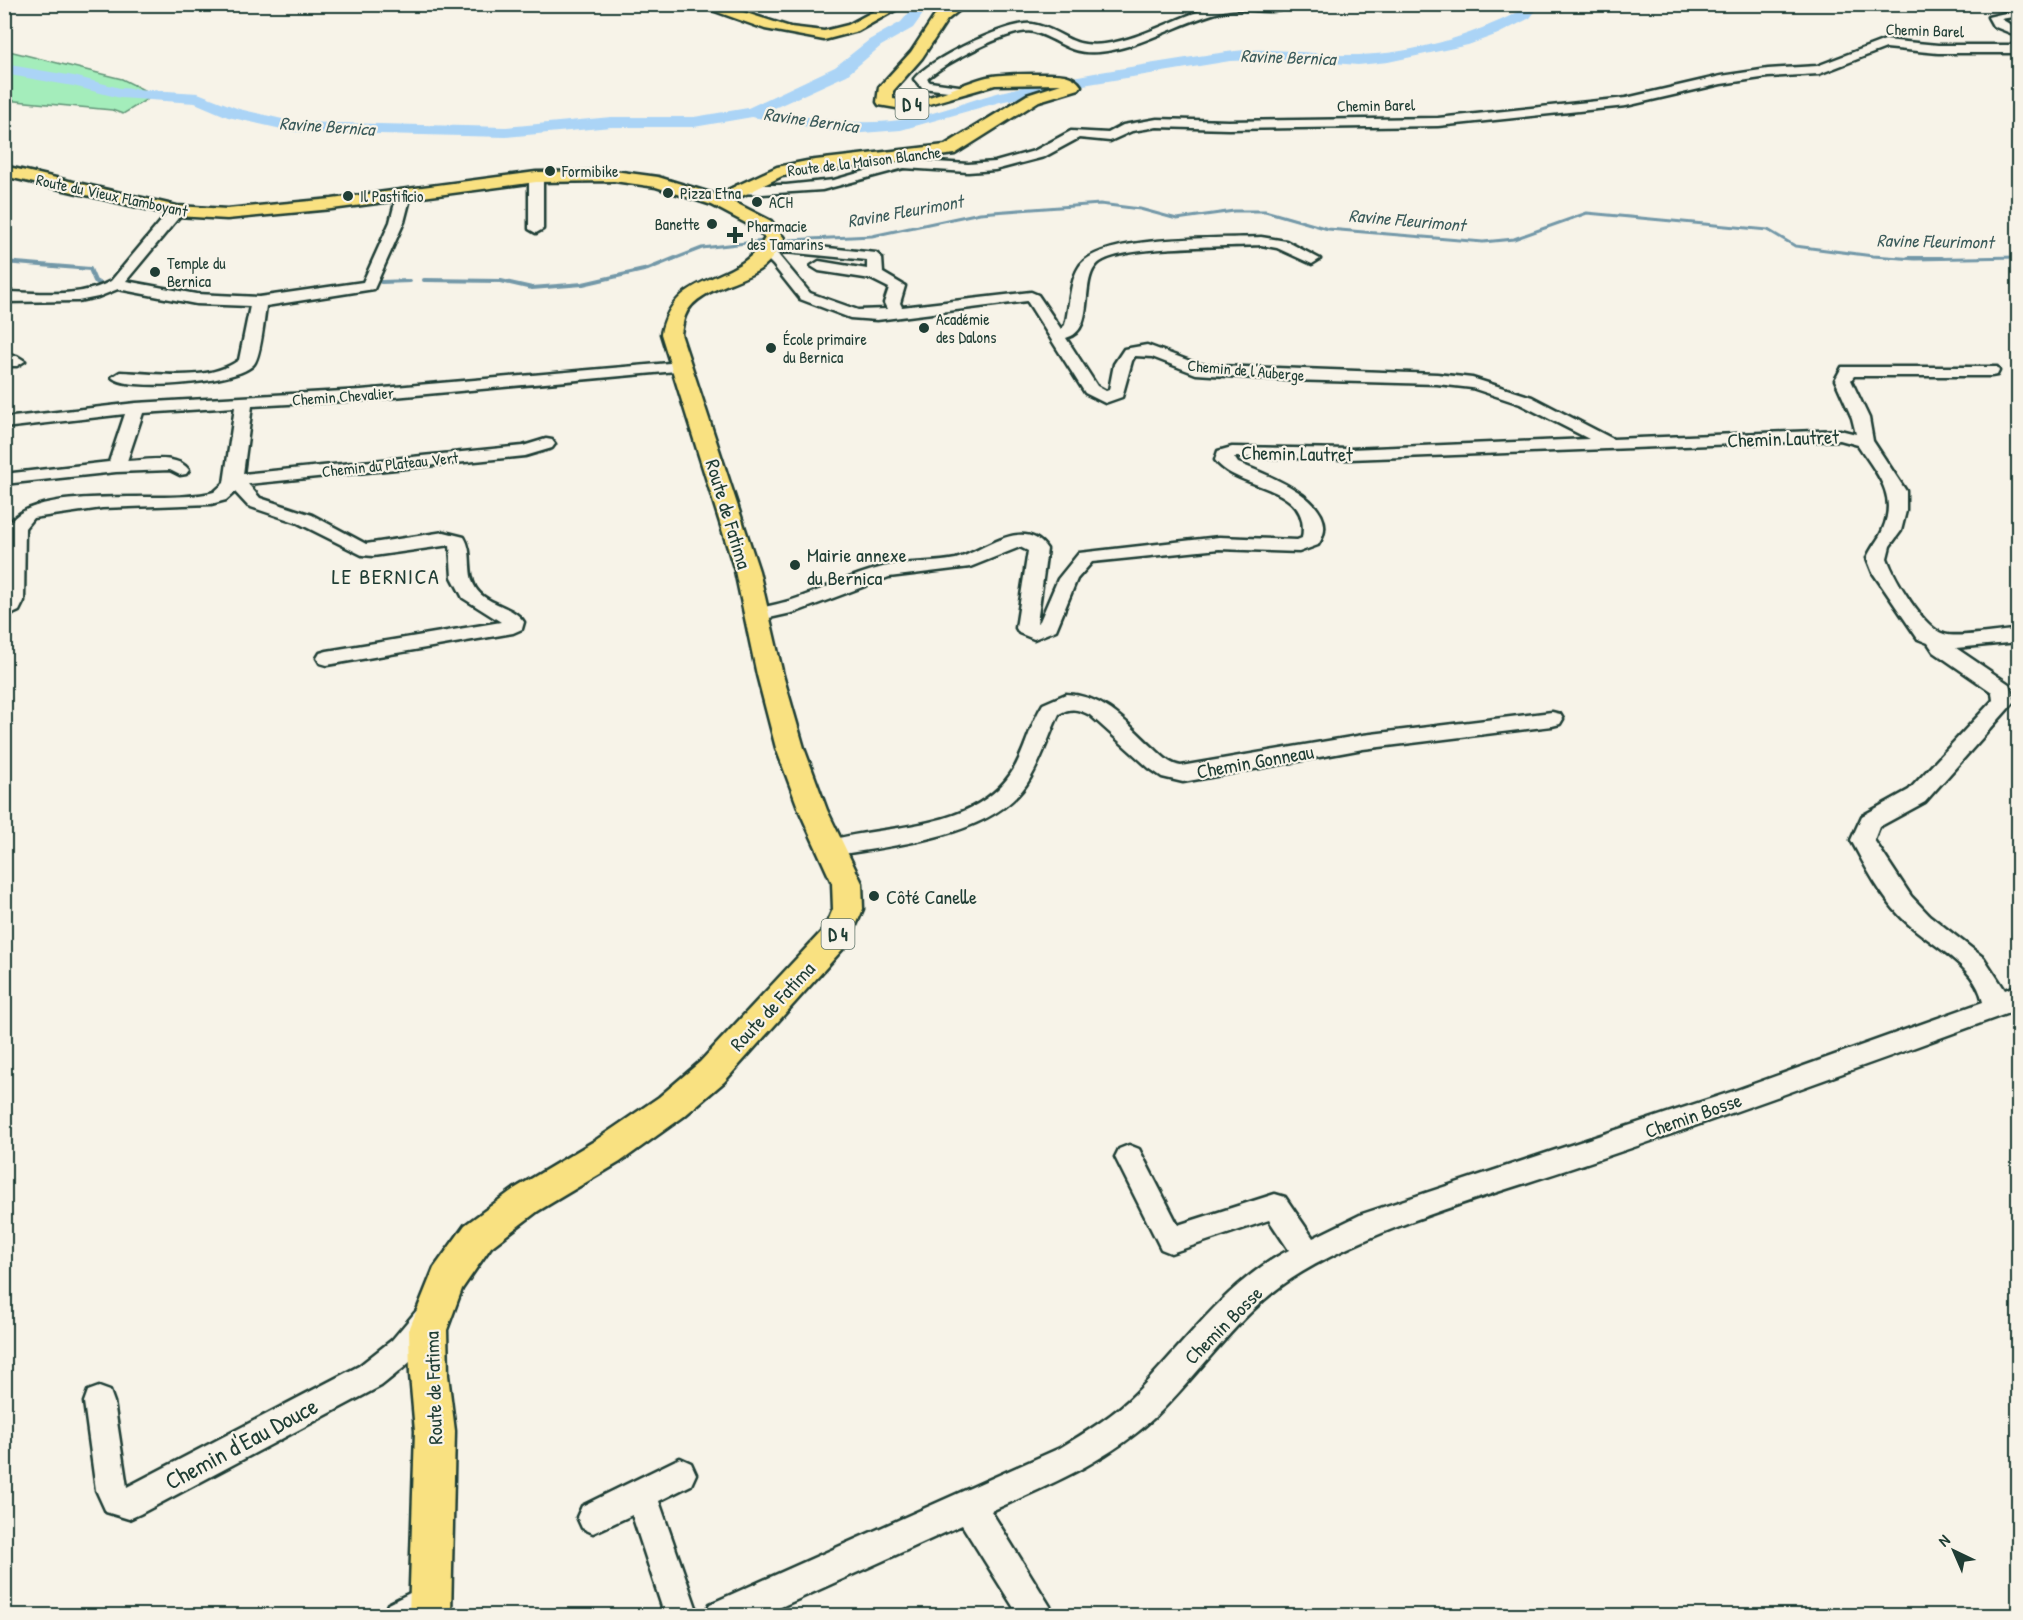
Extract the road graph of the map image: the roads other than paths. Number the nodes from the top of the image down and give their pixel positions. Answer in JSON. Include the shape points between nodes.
{"nodes":[{"id":1,"x":702,"y":4,"type":"edge"},
{"id":2,"x":899,"y":4,"type":"edge"},
{"id":3,"x":960,"y":4,"type":"edge"},
{"id":4,"x":1289,"y":4,"type":"edge"},
{"id":5,"x":1371,"y":4,"type":"edge"},
{"id":6,"x":1394,"y":4,"type":"edge"},
{"id":7,"x":2019,"y":13,"type":"edge"},
{"id":8,"x":2019,"y":33,"type":"edge"},
{"id":9,"x":2019,"y":49,"type":"edge"},
{"id":10,"x":962,"y":90,"type":"junction"},
{"id":11,"x":4,"y":171,"type":"edge"},
{"id":12,"x":536,"y":177,"type":"junction"},
{"id":13,"x":404,"y":195,"type":"junction"},
{"id":14,"x":728,"y":195,"type":"junction"},
{"id":15,"x":177,"y":211,"type":"junction"},
{"id":16,"x":536,"y":229,"type":"dead end"},
{"id":17,"x":778,"y":249,"type":"junction"},
{"id":18,"x":1312,"y":259,"type":"dead end"},
{"id":19,"x":819,"y":266,"type":"dead end"},
{"id":20,"x":876,"y":275,"type":"junction"},
{"id":21,"x":116,"y":284,"type":"junction"},
{"id":22,"x":7,"y":300,"type":"edge"},
{"id":23,"x":259,"y":302,"type":"junction"},
{"id":24,"x":897,"y":312,"type":"junction"},
{"id":25,"x":1057,"y":335,"type":"junction"},
{"id":26,"x":681,"y":367,"type":"junction"},
{"id":27,"x":1991,"y":370,"type":"dead end"},
{"id":28,"x":120,"y":377,"type":"dead end"},
{"id":29,"x":244,"y":402,"type":"junction"},
{"id":30,"x":136,"y":408,"type":"junction"},
{"id":31,"x":4,"y":423,"type":"edge"},
{"id":32,"x":1864,"y":441,"type":"junction"},
{"id":33,"x":546,"y":444,"type":"dead end"},
{"id":34,"x":1610,"y":444,"type":"junction"},
{"id":35,"x":116,"y":467,"type":"junction"},
{"id":36,"x":180,"y":470,"type":"dead end"},
{"id":37,"x":4,"y":479,"type":"edge"},
{"id":38,"x":234,"y":480,"type":"junction"},
{"id":39,"x":4,"y":612,"type":"edge"},
{"id":40,"x":756,"y":615,"type":"junction"},
{"id":41,"x":2019,"y":636,"type":"edge"},
{"id":42,"x":1937,"y":641,"type":"junction"},
{"id":43,"x":327,"y":658,"type":"dead end"},
{"id":44,"x":1552,"y":720,"type":"dead end"},
{"id":45,"x":832,"y":848,"type":"junction"},
{"id":46,"x":2008,"y":1001,"type":"edge"},
{"id":47,"x":1129,"y":1157,"type":"dead end"},
{"id":48,"x":1308,"y":1254,"type":"junction"},
{"id":49,"x":436,"y":1308,"type":"junction"},
{"id":50,"x":99,"y":1402,"type":"dead end"},
{"id":51,"x":680,"y":1474,"type":"dead end"},
{"id":52,"x":640,"y":1494,"type":"junction"},
{"id":53,"x":968,"y":1505,"type":"junction"},
{"id":54,"x":593,"y":1517,"type":"dead end"},
{"id":55,"x":425,"y":1612,"type":"edge"},
{"id":56,"x":1033,"y":1614,"type":"edge"},
{"id":57,"x":682,"y":1616,"type":"edge"},
{"id":58,"x":722,"y":1616,"type":"edge"}],
"edges":[{"from":1,"to":2,"type":"main road","via":[[822,36],[838,34]]},
{"from":3,"to":10,"type":"main road","name":"Route de la Maison Blanche","number":"D 4","via":[[941,17],[918,55],[885,90],[883,99],[890,104],[910,105]]},
{"from":4,"to":10,"type":"street","via":[[1228,7],[1110,48],[1067,46],[1033,28],[1008,30],[920,79],[926,85]]},
{"from":5,"to":6,"type":"street"},
{"from":7,"to":8,"type":"street","via":[[1994,17],[1997,23]]},
{"from":9,"to":14,"type":"street","name":"Chemin Barel","via":[[1885,44],[1819,70],[1721,80],[1626,102],[1438,122],[1157,123],[1128,128],[1110,137],[1076,134],[1064,144],[990,166],[897,165],[835,184]]},
{"from":10,"to":14,"type":"main road","name":"Route de la Maison Blanche","number":"D 4","via":[[1004,80],[1067,84],[1033,98],[949,150],[777,172]]},
{"from":11,"to":15,"type":"main road","name":"Route du Vieux Flamboyant"},
{"from":12,"to":13,"type":"main road","name":"Route du Vieux Flamboyant"},
{"from":12,"to":14,"type":"main road","name":"Route du Vieux Flamboyant","via":[[593,175],[644,179]]},
{"from":12,"to":16,"type":"street"},
{"from":13,"to":15,"type":"main road","name":"Route du Vieux Flamboyant","via":[[227,214]]},
{"from":13,"to":23,"type":"street","via":[[397,222],[369,286]]},
{"from":14,"to":17,"type":"main road","via":[[771,230]]},
{"from":15,"to":21,"type":"street"},
{"from":17,"to":20,"type":"street","via":[[871,256],[875,258]]},
{"from":17,"to":24,"type":"street","name":"Chemin de l'Auberge","via":[[777,257],[798,291],[814,301],[856,315]]},
{"from":17,"to":26,"type":"main road","name":"Route de Fatima","number":"D 4","via":[[686,299],[675,310],[671,334]]},
{"from":18,"to":25,"type":"street","via":[[1281,244],[1254,241],[1109,252],[1084,267],[1073,326]]},
{"from":19,"to":20,"type":"street"},
{"from":20,"to":24,"type":"street","via":[[897,286],[892,303]]},
{"from":21,"to":22,"type":"street","via":[[104,292],[83,296]]},
{"from":21,"to":23,"type":"street","via":[[196,300]]},
{"from":23,"to":28,"type":"street","via":[[247,362],[242,368],[208,377]]},
{"from":24,"to":25,"type":"street","name":"Chemin de l'Auberge","via":[[1026,295],[1033,298]]},
{"from":25,"to":34,"type":"street","name":"Chemin de l'Auberge","via":[[1091,389],[1105,398],[1116,393],[1124,360],[1139,349],[1150,350],[1196,369],[1471,382],[1520,399]]},
{"from":26,"to":29,"type":"street","name":"Chemin Chevalier"},
{"from":26,"to":40,"type":"main road","name":"Route de Fatima","number":"D 4","via":[[747,571]]},
{"from":27,"to":32,"type":"street","via":[[1848,371],[1843,380],[1863,422]]},
{"from":29,"to":30,"type":"street","name":"Chemin Chevalier"},
{"from":29,"to":38,"type":"street"},
{"from":30,"to":31,"type":"street","name":"Chemin Chevalier"},
{"from":30,"to":35,"type":"street"},
{"from":32,"to":34,"type":"street","name":"Chemin Lautret","via":[[1840,435]]},
{"from":32,"to":42,"type":"street","name":"Chemin Lautret","via":[[1897,491],[1892,531],[1877,558],[1925,634]]},
{"from":33,"to":38,"type":"street","name":"Chemin du Plateau Vert","via":[[525,451]]},
{"from":34,"to":40,"type":"street","name":"Chemin Lautret","via":[[1350,454],[1232,452],[1224,455],[1224,460],[1232,467],[1297,496],[1309,511],[1314,534],[1311,541],[1299,546],[1219,543],[1086,557],[1062,587],[1049,625],[1034,633],[1026,628],[1038,549],[1032,543],[1018,540],[978,560],[889,571],[851,582],[789,609]]},
{"from":35,"to":36,"type":"street","via":[[174,465]]},
{"from":35,"to":37,"type":"street"},
{"from":38,"to":39,"type":"street","via":[[228,491],[211,499],[102,503],[27,514],[16,528],[14,601]]},
{"from":38,"to":43,"type":"street","via":[[254,502],[305,519],[362,549],[444,538],[457,541],[463,550],[461,575],[468,591],[515,624]]},
{"from":40,"to":45,"type":"main road","name":"Route de Fatima","number":"D 4","via":[[790,748]]},
{"from":41,"to":42,"type":"street"},
{"from":42,"to":46,"type":"street","name":"Chemin Bosse","via":[[2002,689],[2004,701],[1917,795],[1870,822],[1862,840],[1910,911],[1985,975],[1996,993]]},
{"from":44,"to":45,"type":"street","name":"Chemin Gonneau","via":[[1363,741],[1188,774],[1173,773],[1159,765],[1099,710],[1078,699],[1058,702],[1050,709],[1017,782],[990,808],[948,825]]},
{"from":45,"to":49,"type":"main road","name":"Route de Fatima","number":"D 4","via":[[847,883],[848,909],[838,933],[712,1072],[671,1107],[608,1151],[526,1200],[478,1236],[447,1280]]},
{"from":46,"to":48,"type":"street","name":"Chemin Bosse","via":[[1737,1101],[1362,1227]]},
{"from":47,"to":48,"type":"street","via":[[1170,1240],[1275,1206]]},
{"from":48,"to":53,"type":"street","name":"Chemin Bosse","via":[[1241,1301],[1143,1406],[1105,1438],[1071,1459]]},
{"from":49,"to":50,"type":"street","name":"Chemin d'Eau Douce","via":[[403,1350],[370,1376],[129,1503],[117,1502],[112,1490]]},
{"from":49,"to":55,"type":"main road","name":"Route de Fatima","number":"D 4","via":[[428,1330],[435,1441]]},
{"from":51,"to":52,"type":"street"},
{"from":52,"to":54,"type":"street"},
{"from":52,"to":57,"type":"street"},
{"from":53,"to":56,"type":"street"},
{"from":53,"to":58,"type":"street","name":"Chemin Bosse"}]}
